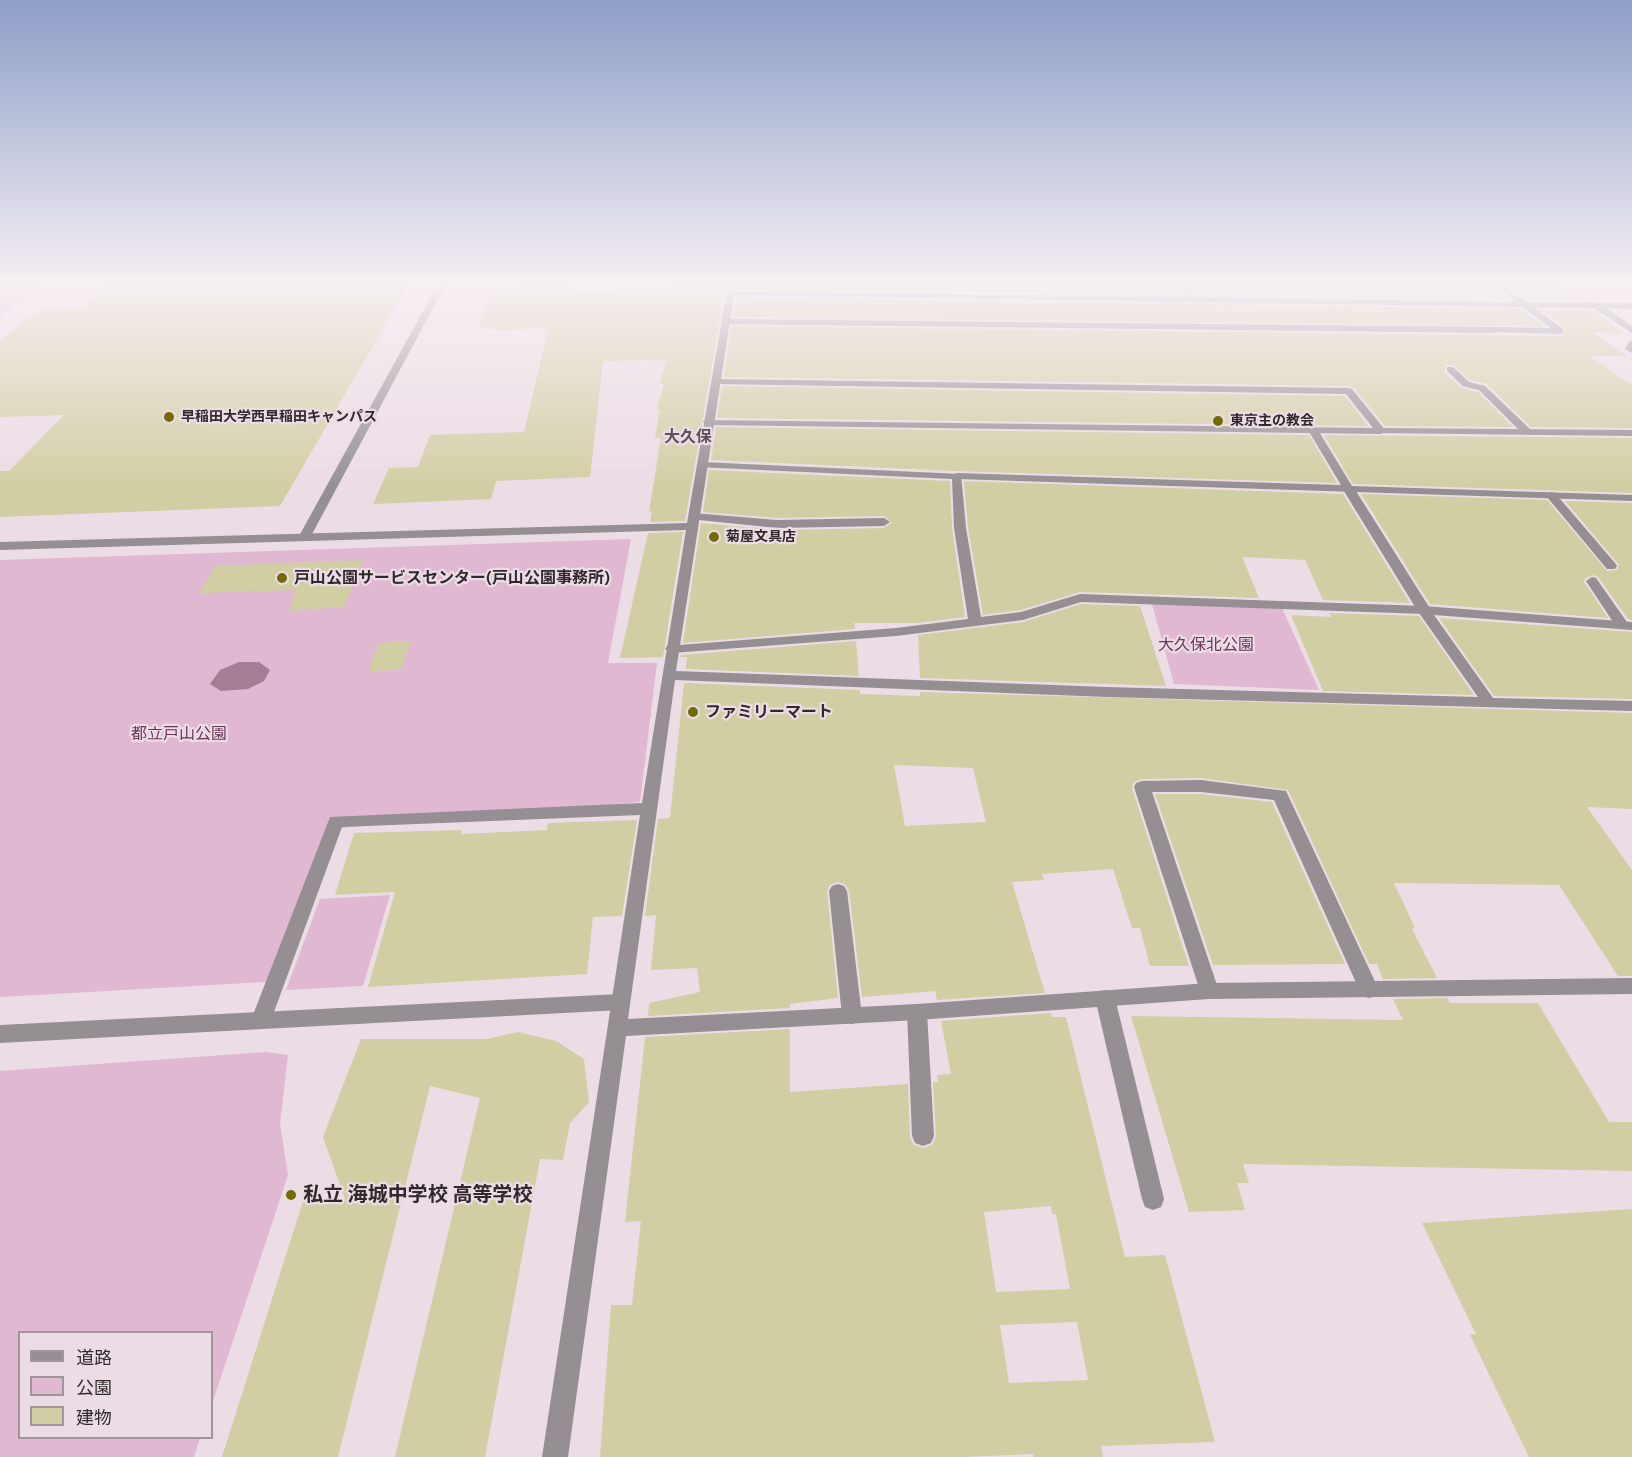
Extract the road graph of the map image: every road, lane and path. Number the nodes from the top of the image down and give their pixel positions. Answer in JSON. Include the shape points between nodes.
{"nodes":[{"id":1,"x":405,"y":352,"type":"edge"},
{"id":2,"x":721,"y":352,"type":"edge"},
{"id":3,"x":1450,"y":369,"type":"dead end"},
{"id":4,"x":716,"y":382,"type":"junction"},
{"id":5,"x":708,"y":422,"type":"junction"},
{"id":6,"x":1313,"y":430,"type":"junction"},
{"id":7,"x":1381,"y":431,"type":"junction"},
{"id":8,"x":1527,"y":432,"type":"junction"},
{"id":9,"x":1632,"y":433,"type":"edge"},
{"id":10,"x":702,"y":465,"type":"junction"},
{"id":11,"x":957,"y":476,"type":"junction"},
{"id":12,"x":1348,"y":488,"type":"junction"},
{"id":13,"x":1551,"y":495,"type":"junction"},
{"id":14,"x":1632,"y":498,"type":"edge"},
{"id":15,"x":692,"y":521,"type":"junction"},
{"id":16,"x":884,"y":522,"type":"dead end"},
{"id":17,"x":305,"y":536,"type":"junction"},
{"id":18,"x":0,"y":546,"type":"edge"},
{"id":19,"x":1611,"y":566,"type":"dead end"},
{"id":20,"x":1592,"y":581,"type":"dead end"},
{"id":21,"x":1424,"y":610,"type":"junction"},
{"id":22,"x":975,"y":622,"type":"junction"},
{"id":23,"x":1627,"y":626,"type":"edge"},
{"id":24,"x":672,"y":649,"type":"junction"},
{"id":25,"x":668,"y":675,"type":"junction"},
{"id":26,"x":1488,"y":701,"type":"junction"},
{"id":27,"x":1632,"y":706,"type":"edge"},
{"id":28,"x":648,"y":809,"type":"junction"},
{"id":29,"x":838,"y":891,"type":"dead end"},
{"id":30,"x":1632,"y":987,"type":"edge"},
{"id":31,"x":1369,"y":990,"type":"junction"},
{"id":32,"x":1209,"y":991,"type":"junction"},
{"id":33,"x":1105,"y":998,"type":"junction"},
{"id":34,"x":620,"y":1002,"type":"junction"},
{"id":35,"x":917,"y":1012,"type":"junction"},
{"id":36,"x":852,"y":1016,"type":"junction"},
{"id":37,"x":261,"y":1020,"type":"junction"},
{"id":38,"x":618,"y":1028,"type":"junction"},
{"id":39,"x":0,"y":1034,"type":"edge"},
{"id":40,"x":923,"y":1136,"type":"dead end"},
{"id":41,"x":1153,"y":1199,"type":"dead end"},
{"id":42,"x":555,"y":1457,"type":"edge"}],
"edges":[{"from":1,"to":17,"type":"street"},
{"from":2,"to":4,"type":"street"},
{"from":3,"to":8,"type":"street","via":[[1466,384],[1482,388]]},
{"from":4,"to":5,"type":"street"},
{"from":4,"to":7,"type":"street","via":[[1349,391]]},
{"from":5,"to":6,"type":"street"},
{"from":5,"to":10,"type":"street"},
{"from":6,"to":7,"type":"street"},
{"from":6,"to":12,"type":"street"},
{"from":7,"to":8,"type":"street"},
{"from":8,"to":9,"type":"street"},
{"from":10,"to":11,"type":"street"},
{"from":10,"to":15,"type":"street"},
{"from":11,"to":12,"type":"street"},
{"from":11,"to":22,"type":"street","via":[[960,528]]},
{"from":12,"to":13,"type":"street"},
{"from":12,"to":21,"type":"street"},
{"from":13,"to":14,"type":"street"},
{"from":13,"to":19,"type":"street"},
{"from":15,"to":16,"type":"street"},
{"from":15,"to":17,"type":"street"},
{"from":15,"to":24,"type":"street"},
{"from":17,"to":18,"type":"street"},
{"from":20,"to":23,"type":"street"},
{"from":21,"to":22,"type":"street","via":[[1080,598],[1023,616]]},
{"from":21,"to":23,"type":"street"},
{"from":21,"to":26,"type":"street"},
{"from":22,"to":24,"type":"street"},
{"from":24,"to":25,"type":"street"},
{"from":25,"to":26,"type":"street","via":[[1107,692]]},
{"from":25,"to":28,"type":"street"},
{"from":26,"to":27,"type":"street"},
{"from":28,"to":34,"type":"street"},
{"from":28,"to":37,"type":"street","via":[[336,821]]},
{"from":29,"to":36,"type":"street"},
{"from":30,"to":31,"type":"street"},
{"from":31,"to":32,"type":"street"},
{"from":31,"to":32,"type":"street","via":[[1280,795],[1201,786],[1142,787]]},
{"from":32,"to":33,"type":"street"},
{"from":33,"to":35,"type":"street"},
{"from":33,"to":41,"type":"street"},
{"from":34,"to":37,"type":"street"},
{"from":34,"to":38,"type":"street"},
{"from":35,"to":36,"type":"street"},
{"from":35,"to":40,"type":"street"},
{"from":36,"to":38,"type":"street"},
{"from":37,"to":39,"type":"street"},
{"from":38,"to":42,"type":"street"}]}
